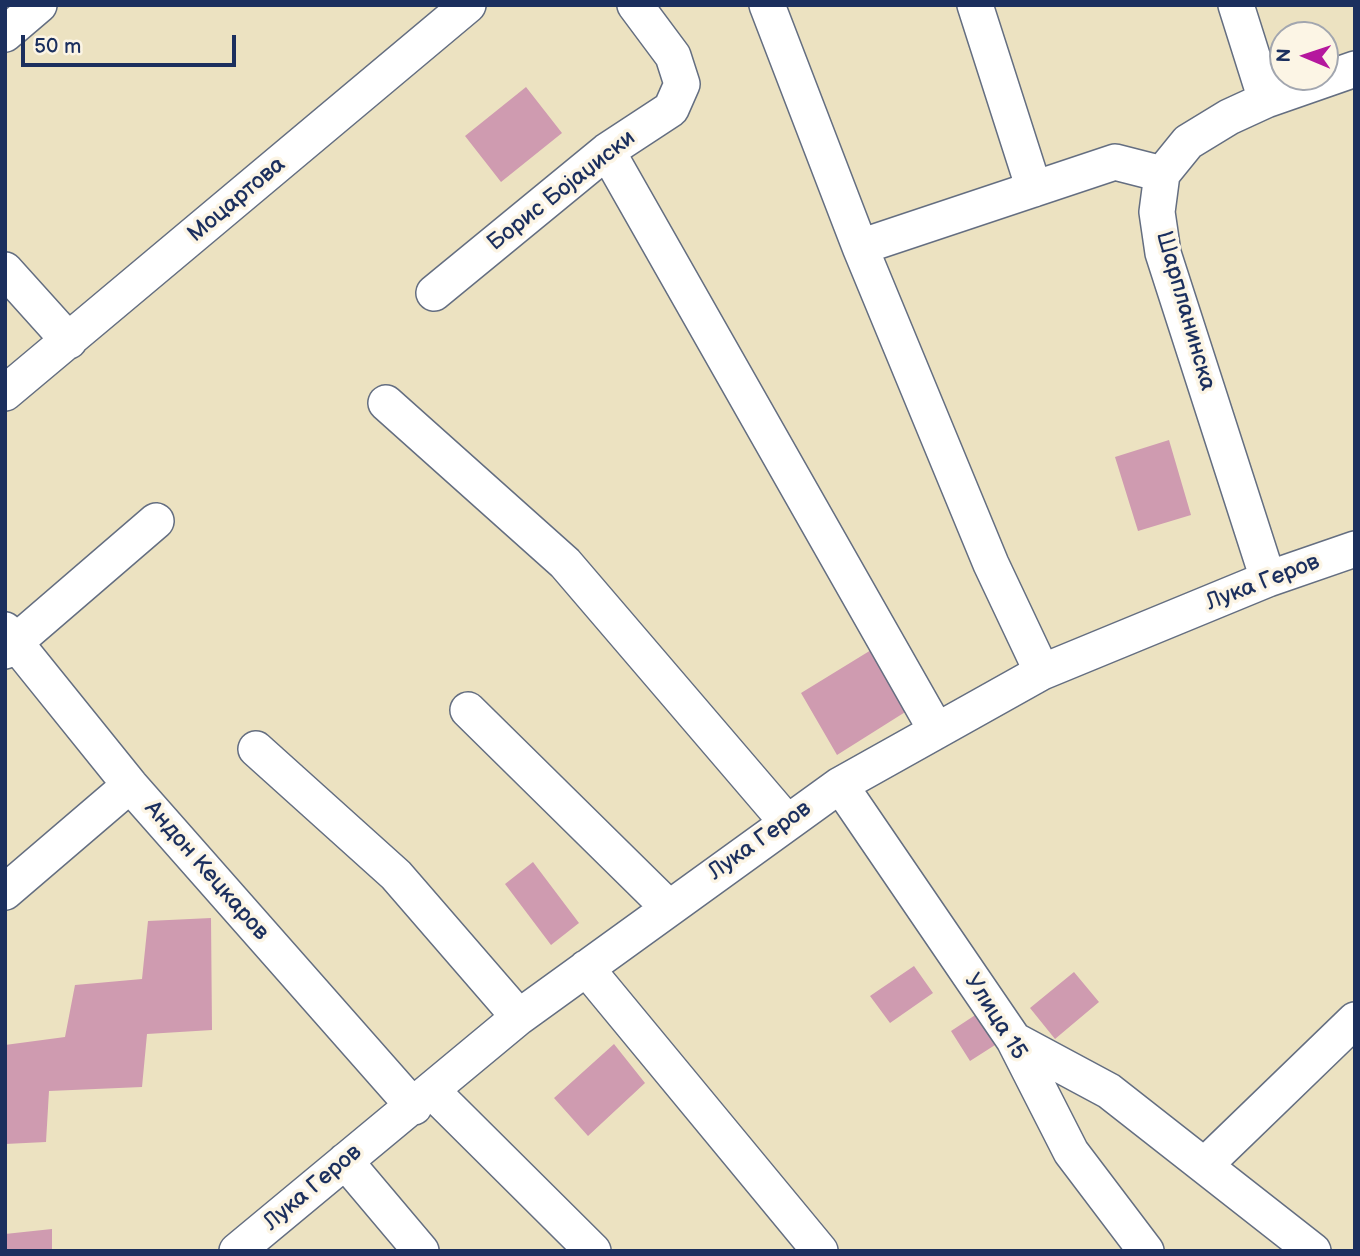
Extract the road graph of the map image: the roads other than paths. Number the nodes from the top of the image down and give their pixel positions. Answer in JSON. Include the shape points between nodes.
{"nodes":[{"id":1,"x":39,"y":5,"type":"edge"},
{"id":2,"x":468,"y":5,"type":"edge"},
{"id":3,"x":635,"y":5,"type":"edge"},
{"id":4,"x":767,"y":5,"type":"edge"},
{"id":5,"x":975,"y":5,"type":"edge"},
{"id":6,"x":1236,"y":5,"type":"edge"},
{"id":7,"x":5,"y":34,"type":"edge"},
{"id":8,"x":1355,"y":69,"type":"edge"},
{"id":9,"x":1266,"y":100,"type":"junction"},
{"id":10,"x":607,"y":151,"type":"junction"},
{"id":11,"x":1162,"y":174,"type":"junction"},
{"id":12,"x":1034,"y":189,"type":"junction"},
{"id":13,"x":860,"y":247,"type":"junction"},
{"id":14,"x":5,"y":270,"type":"edge"},
{"id":15,"x":434,"y":293,"type":"dead end"},
{"id":16,"x":69,"y":341,"type":"junction"},
{"id":17,"x":5,"y":393,"type":"edge"},
{"id":18,"x":386,"y":403,"type":"dead end"},
{"id":19,"x":156,"y":522,"type":"dead end"},
{"id":20,"x":1355,"y":549,"type":"edge"},
{"id":21,"x":1268,"y":579,"type":"junction"},
{"id":22,"x":9,"y":641,"type":"edge"},
{"id":23,"x":1042,"y":672,"type":"junction"},
{"id":24,"x":468,"y":710,"type":"dead end"},
{"id":25,"x":936,"y":730,"type":"junction"},
{"id":26,"x":256,"y":749,"type":"dead end"},
{"id":27,"x":130,"y":785,"type":"junction"},
{"id":28,"x":839,"y":785,"type":"junction"},
{"id":29,"x":786,"y":821,"type":"junction"},
{"id":30,"x":5,"y":891,"type":"edge"},
{"id":31,"x":668,"y":907,"type":"junction"},
{"id":32,"x":586,"y":968,"type":"junction"},
{"id":33,"x":519,"y":1017,"type":"junction"},
{"id":34,"x":1355,"y":1020,"type":"edge"},
{"id":35,"x":1014,"y":1040,"type":"junction"},
{"id":36,"x":423,"y":1099,"type":"junction"},
{"id":37,"x":345,"y":1161,"type":"junction"},
{"id":38,"x":1205,"y":1165,"type":"junction"},
{"id":39,"x":237,"y":1251,"type":"edge"},
{"id":40,"x":421,"y":1251,"type":"edge"},
{"id":41,"x":593,"y":1251,"type":"edge"},
{"id":42,"x":820,"y":1251,"type":"edge"},
{"id":43,"x":1146,"y":1251,"type":"edge"},
{"id":44,"x":1313,"y":1251,"type":"edge"}],
"edges":[{"from":1,"to":7,"type":"street"},
{"from":2,"to":16,"type":"street","name":"Моцартова"},
{"from":3,"to":10,"type":"street","name":"Борис Бојаџиски","via":[[673,56],[682,84],[671,109]]},
{"from":4,"to":13,"type":"street"},
{"from":5,"to":12,"type":"street"},
{"from":6,"to":9,"type":"street"},
{"from":8,"to":9,"type":"street"},
{"from":9,"to":11,"type":"street","via":[[1188,142]]},
{"from":10,"to":15,"type":"street","name":"Борис Бојаџиски"},
{"from":10,"to":25,"type":"street"},
{"from":11,"to":12,"type":"street","via":[[1115,162]]},
{"from":11,"to":21,"type":"street","name":"Шарпланинска","via":[[1157,212],[1163,253]]},
{"from":12,"to":13,"type":"street"},
{"from":13,"to":23,"type":"street","via":[[991,564]]},
{"from":14,"to":16,"type":"street"},
{"from":16,"to":17,"type":"street","name":"Моцартова"},
{"from":18,"to":29,"type":"street","via":[[565,563]]},
{"from":19,"to":22,"type":"street"},
{"from":20,"to":21,"type":"street","name":"Лука Геров"},
{"from":21,"to":23,"type":"street","name":"Лука Геров"},
{"from":22,"to":27,"type":"street","name":"Андон Кецкаров"},
{"from":23,"to":25,"type":"street","name":"Лука Геров"},
{"from":24,"to":31,"type":"street"},
{"from":25,"to":28,"type":"street","name":"Лука Геров"},
{"from":26,"to":33,"type":"street","via":[[396,875]]},
{"from":27,"to":30,"type":"street"},
{"from":27,"to":36,"type":"street","name":"Андон Кецкаров"},
{"from":28,"to":29,"type":"street","name":"Лука Геров"},
{"from":28,"to":35,"type":"street","name":"Улица 15"},
{"from":29,"to":31,"type":"street","name":"Лука Геров"},
{"from":31,"to":32,"type":"street","name":"Лука Геров"},
{"from":32,"to":33,"type":"street","name":"Лука Геров"},
{"from":32,"to":42,"type":"street"},
{"from":33,"to":36,"type":"street","name":"Лука Геров"},
{"from":34,"to":38,"type":"street"},
{"from":35,"to":38,"type":"street","via":[[1109,1091]]},
{"from":35,"to":43,"type":"street","name":"Улица 15","via":[[1072,1152]]},
{"from":36,"to":37,"type":"street","name":"Лука Геров"},
{"from":36,"to":41,"type":"street","name":"Андон Кецкаров"},
{"from":37,"to":39,"type":"street","name":"Лука Геров"},
{"from":37,"to":40,"type":"street"},
{"from":38,"to":44,"type":"street"}]}
